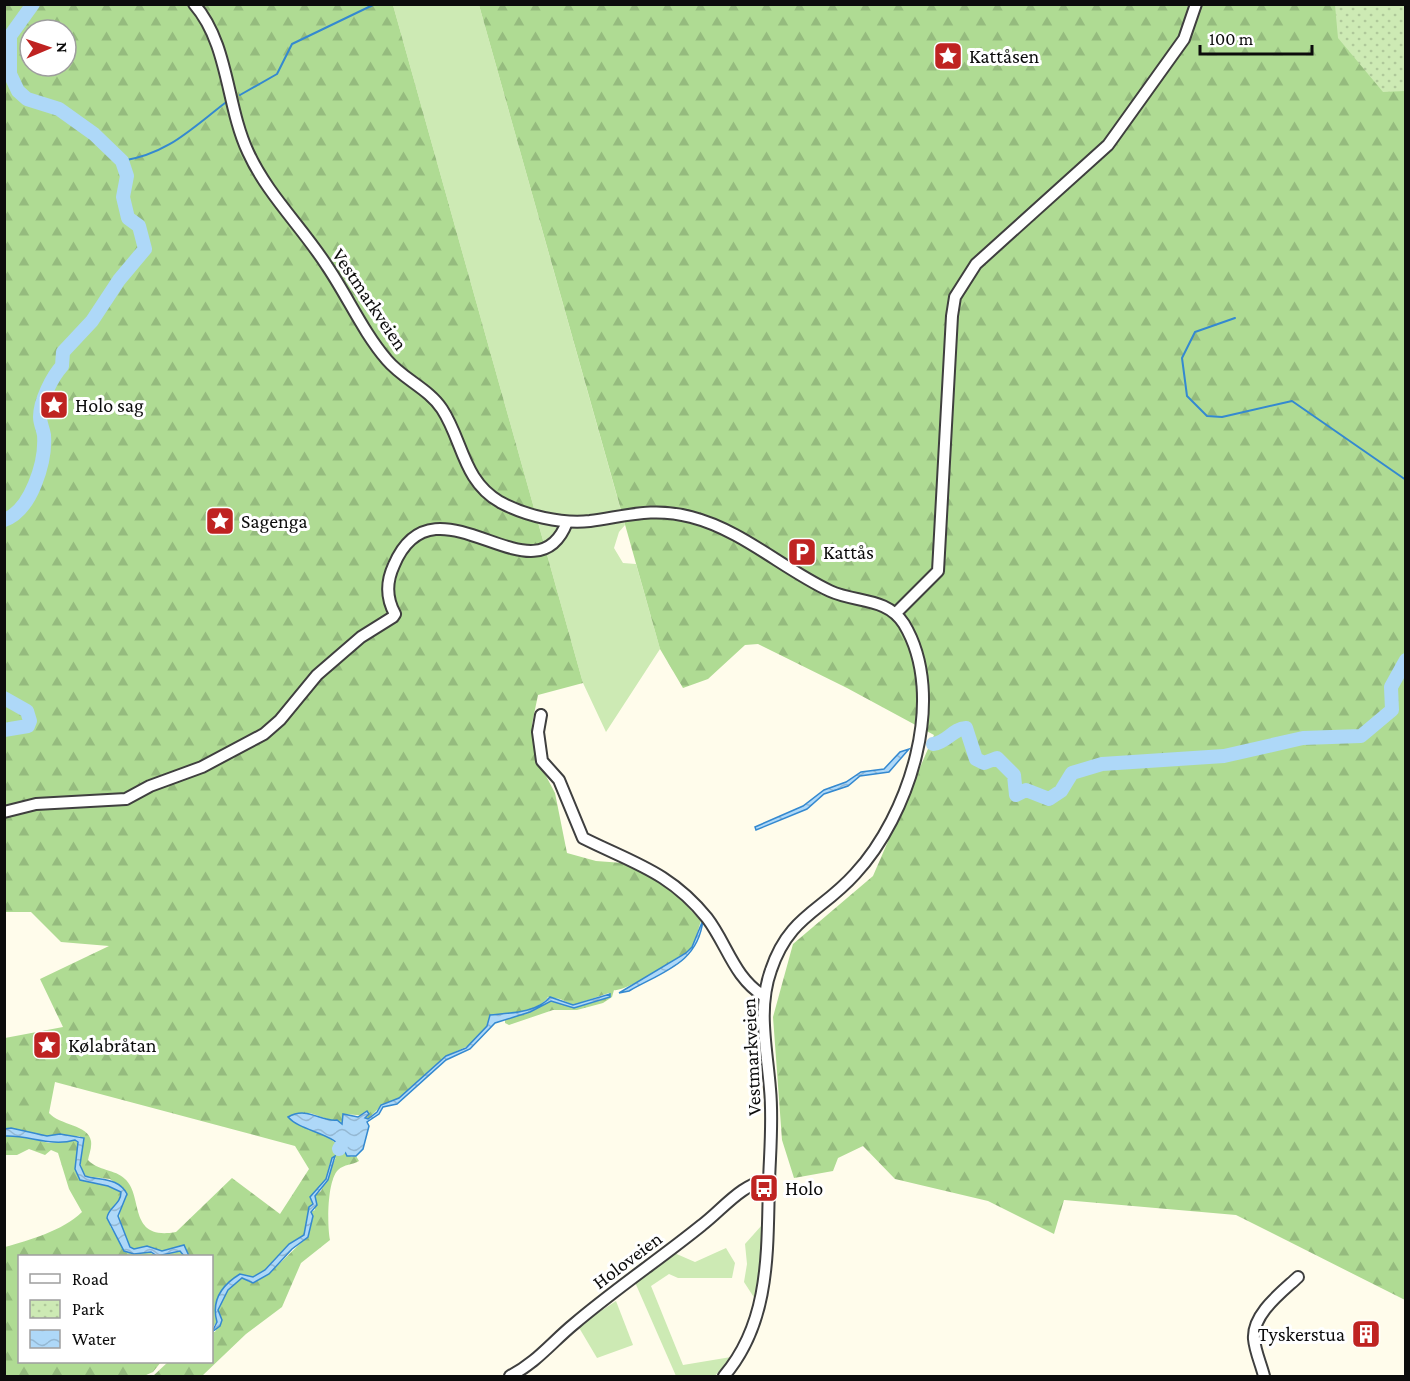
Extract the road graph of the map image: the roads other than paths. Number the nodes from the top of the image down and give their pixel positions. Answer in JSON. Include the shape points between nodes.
{"nodes":[{"id":1,"x":194,"y":4,"type":"edge"},
{"id":2,"x":1196,"y":4,"type":"edge"},
{"id":3,"x":567,"y":522,"type":"junction"},
{"id":4,"x":896,"y":614,"type":"junction"},
{"id":5,"x":541,"y":715,"type":"dead end"},
{"id":6,"x":4,"y":812,"type":"edge"},
{"id":7,"x":764,"y":996,"type":"junction"},
{"id":8,"x":769,"y":1180,"type":"junction"},
{"id":9,"x":1298,"y":1277,"type":"dead end"},
{"id":10,"x":510,"y":1377,"type":"edge"},
{"id":11,"x":724,"y":1377,"type":"edge"},
{"id":12,"x":1264,"y":1377,"type":"edge"}],
"edges":[{"from":1,"to":3,"type":"street","name":"Vestmarkveien","via":[[216,46],[250,157],[382,352],[443,410],[467,466],[482,488],[517,509]]},
{"from":2,"to":4,"type":"street","via":[[1184,39],[1108,145],[976,264],[955,297],[938,571]]},
{"from":3,"to":4,"type":"street","name":"Vestmarkveien","via":[[643,511],[692,517],[731,534],[833,593],[883,605]]},
{"from":3,"to":6,"type":"street","via":[[554,543],[540,549],[509,547],[446,528],[413,536],[389,577],[390,605],[395,614],[317,675],[264,734],[202,767],[150,786],[126,800],[36,804]]},
{"from":4,"to":7,"type":"street","name":"Vestmarkveien","via":[[912,641],[921,683],[921,725],[910,777],[885,832],[861,868],[802,917],[786,937]]},
{"from":5,"to":7,"type":"street","via":[[538,732],[542,761],[559,780],[583,838],[650,868],[688,898],[716,931],[739,973]]},
{"from":7,"to":8,"type":"street","name":"Vestmarkveien","via":[[772,1116]]},
{"from":8,"to":10,"type":"street","name":"Holoveien","via":[[755,1182],[741,1192]]},
{"from":8,"to":11,"type":"street","name":"Vestmarkveien","via":[[761,1305],[748,1341]]},
{"from":9,"to":12,"type":"street","via":[[1269,1305],[1257,1324],[1254,1338]]}]}
